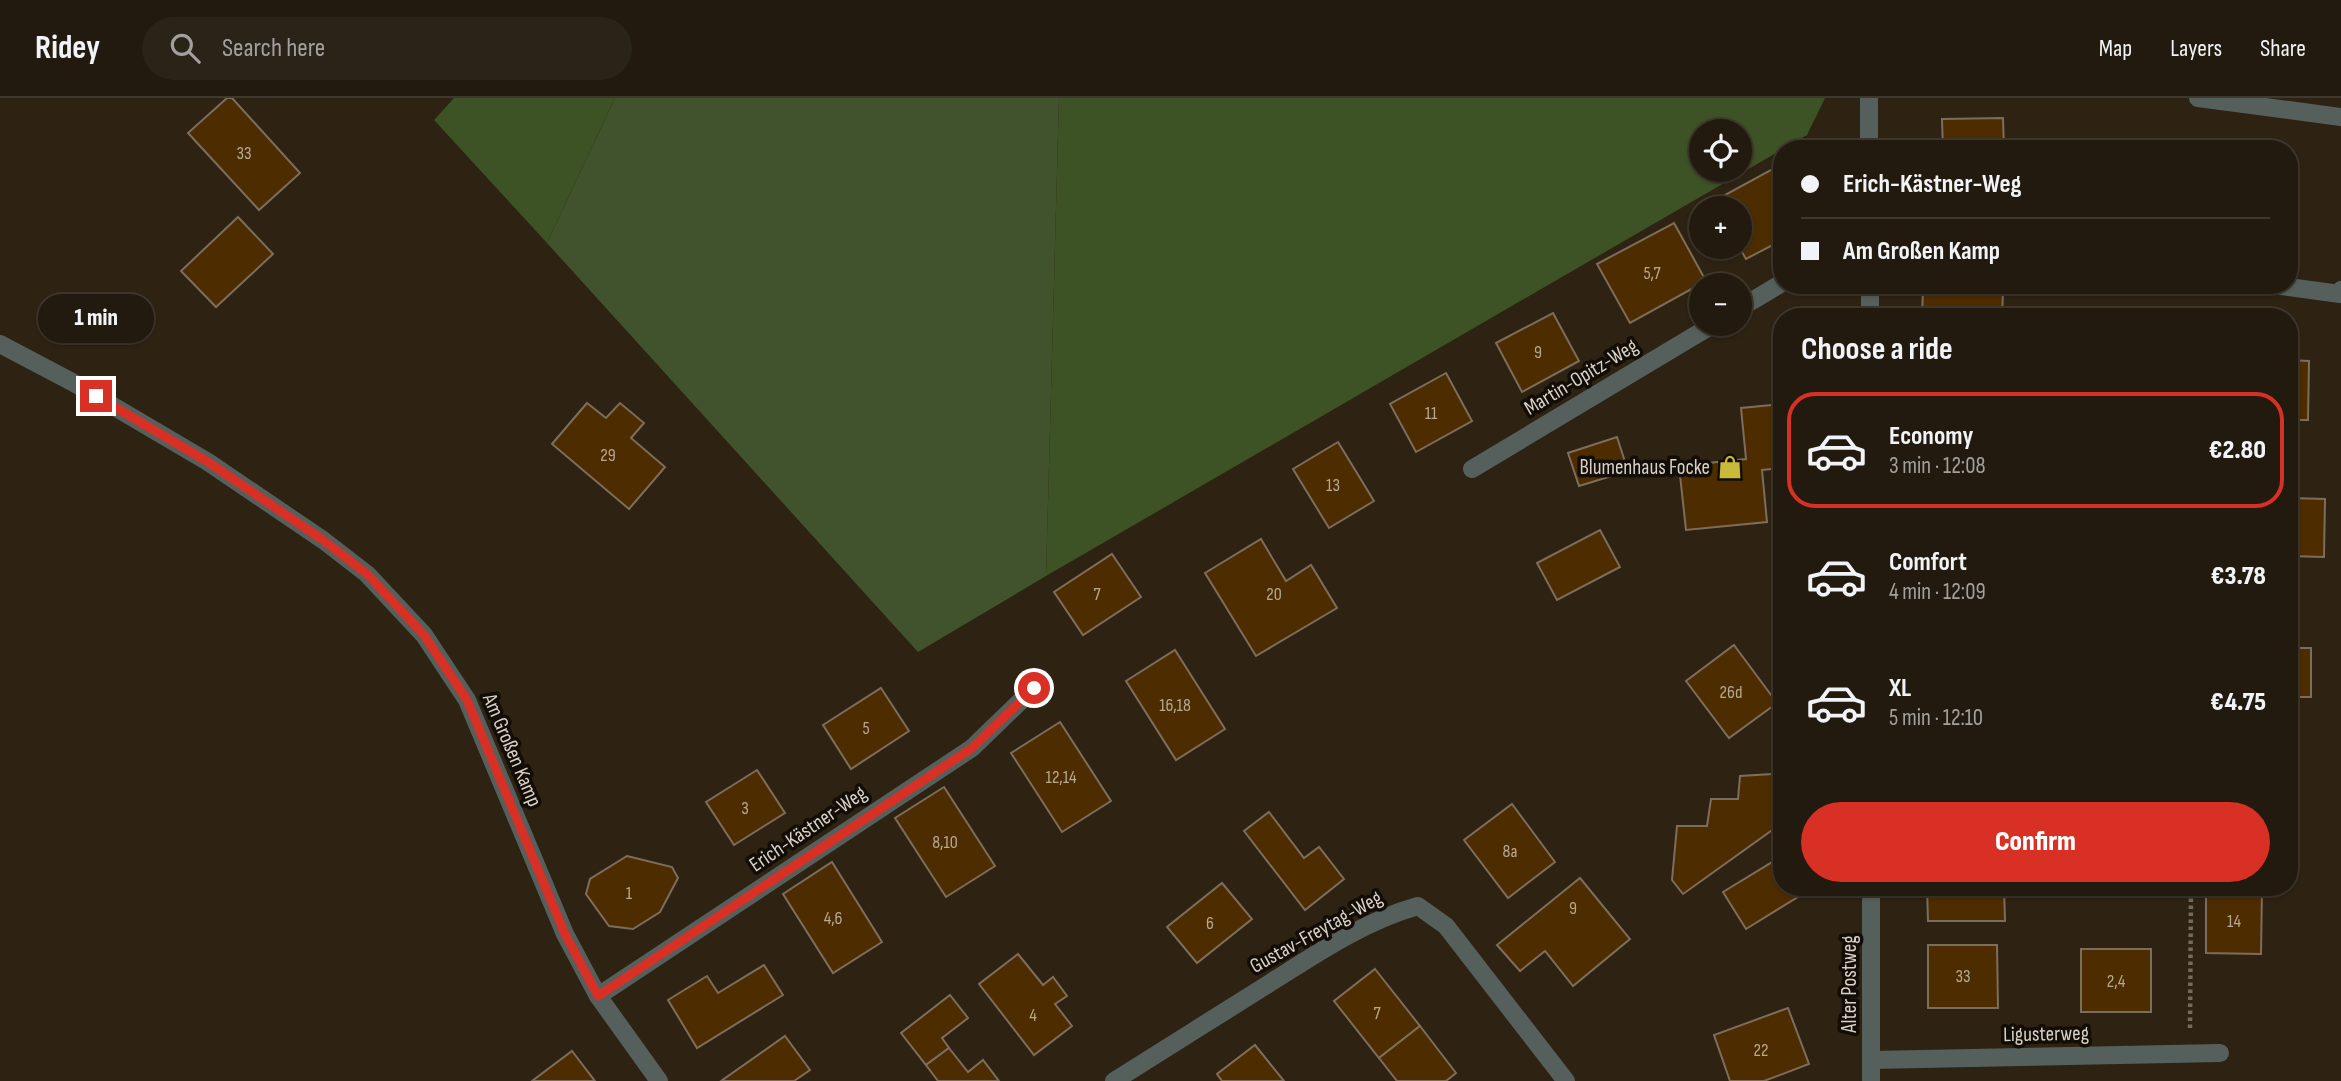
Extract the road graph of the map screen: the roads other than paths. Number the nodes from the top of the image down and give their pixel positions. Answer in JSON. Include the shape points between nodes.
{"nodes":[{"id":1,"x":1869,"y":98,"type":"edge"},
{"id":2,"x":2198,"y":98,"type":"edge"},
{"id":3,"x":2341,"y":117,"type":"edge"},
{"id":4,"x":1869,"y":140,"type":"edge"},
{"id":5,"x":1773,"y":288,"type":"edge"},
{"id":6,"x":2298,"y":288,"type":"edge"},
{"id":7,"x":2341,"y":293,"type":"edge"},
{"id":8,"x":1752,"y":301,"type":"edge"},
{"id":9,"x":1694,"y":336,"type":"edge"},
{"id":10,"x":0,"y":344,"type":"edge"},
{"id":11,"x":1472,"y":469,"type":"dead end"},
{"id":12,"x":1034,"y":688,"type":"dead end"},
{"id":13,"x":1871,"y":896,"type":"edge"},
{"id":14,"x":598,"y":996,"type":"junction"},
{"id":15,"x":2220,"y":1053,"type":"dead end"},
{"id":16,"x":1872,"y":1060,"type":"junction"},
{"id":17,"x":659,"y":1081,"type":"edge"},
{"id":18,"x":1114,"y":1081,"type":"edge"},
{"id":19,"x":1566,"y":1081,"type":"edge"},
{"id":20,"x":1871,"y":1081,"type":"edge"}],
"edges":[{"from":1,"to":4,"type":"street"},
{"from":2,"to":3,"type":"street"},
{"from":5,"to":8,"type":"street"},
{"from":6,"to":7,"type":"street"},
{"from":9,"to":11,"type":"street","name":"Martin-Opitz-Weg"},
{"from":10,"to":14,"type":"street","name":"Am Großen Kamp","via":[[208,462],[323,540],[367,574],[424,635],[467,700],[565,934]]},
{"from":12,"to":14,"type":"street","name":"Erich-Kästner-Weg","via":[[972,748]]},
{"from":13,"to":16,"type":"street","name":"Alter Postweg"},
{"from":14,"to":17,"type":"street","name":"Am Großen Kamp"},
{"from":15,"to":16,"type":"street","name":"Ligusterweg"},
{"from":16,"to":20,"type":"street","name":"Alter Postweg"},
{"from":18,"to":19,"type":"street","name":"Gustav-Freytag-Weg","via":[[1298,965],[1392,913],[1418,906],[1446,926]]}]}
